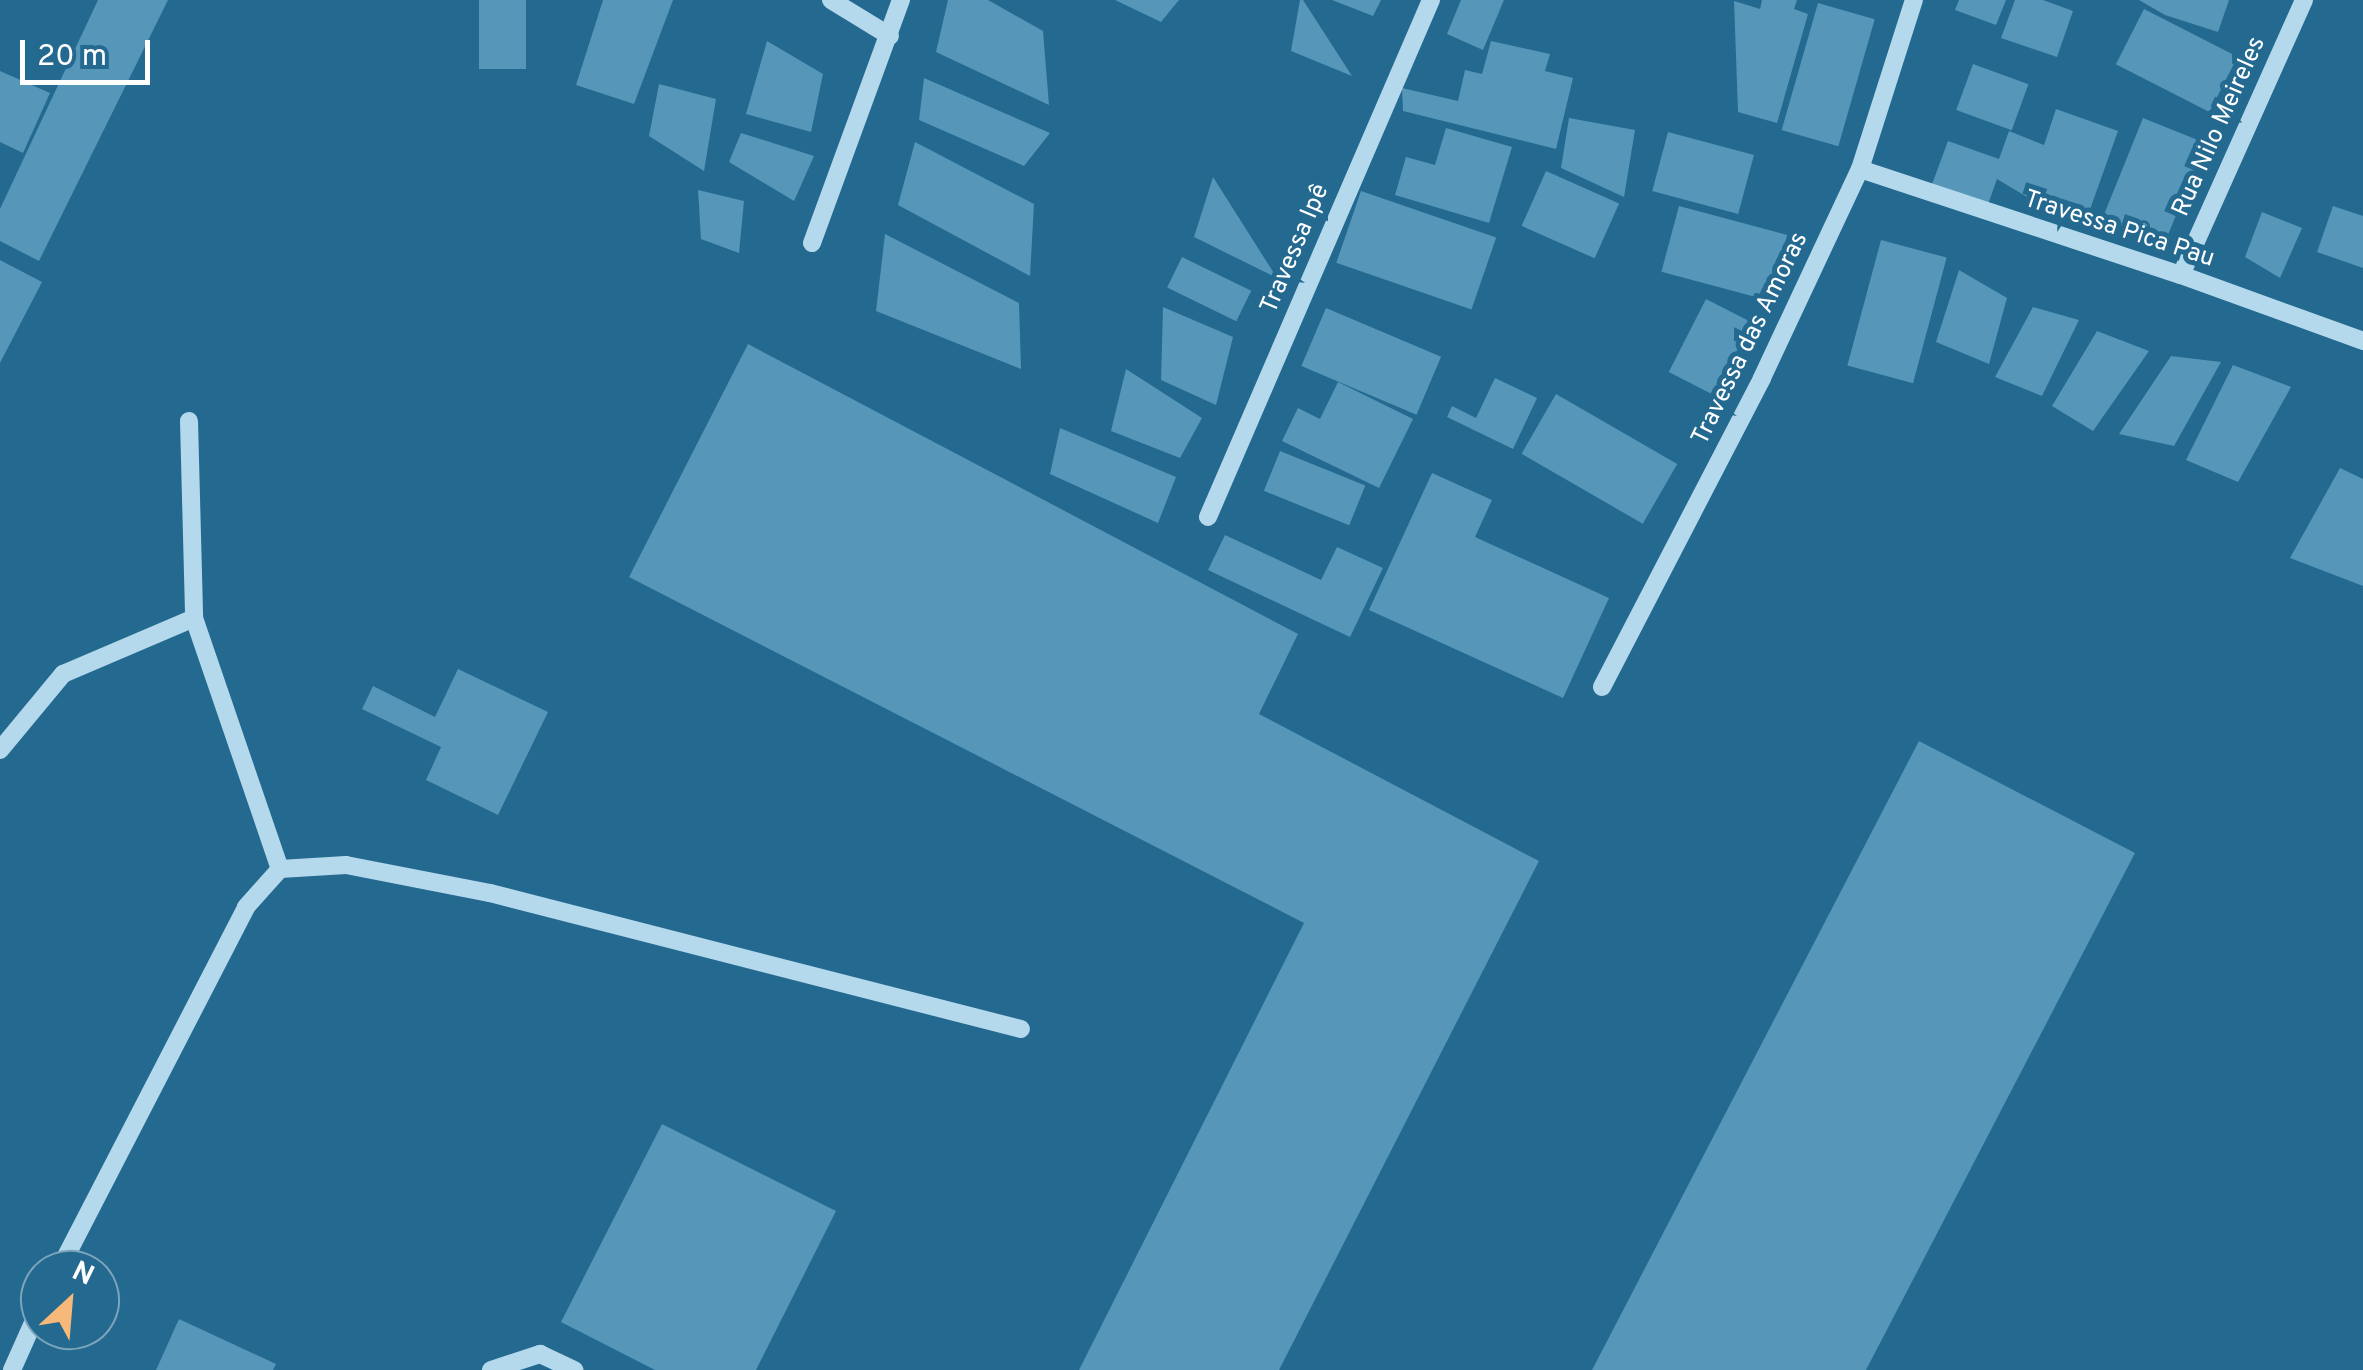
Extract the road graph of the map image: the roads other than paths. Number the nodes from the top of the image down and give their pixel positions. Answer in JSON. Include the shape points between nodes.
{"nodes":[{"id":1,"x":831,"y":0,"type":"edge"},
{"id":2,"x":901,"y":0,"type":"edge"},
{"id":3,"x":1431,"y":0,"type":"edge"},
{"id":4,"x":1914,"y":0,"type":"edge"},
{"id":5,"x":2304,"y":0,"type":"edge"},
{"id":6,"x":890,"y":36,"type":"junction"},
{"id":7,"x":1860,"y":170,"type":"junction"},
{"id":8,"x":812,"y":242,"type":"dead end"},
{"id":9,"x":2182,"y":275,"type":"junction"},
{"id":10,"x":2363,"y":341,"type":"edge"},
{"id":11,"x":190,"y":422,"type":"dead end"},
{"id":12,"x":1208,"y":517,"type":"dead end"},
{"id":13,"x":194,"y":618,"type":"junction"},
{"id":14,"x":1602,"y":687,"type":"dead end"},
{"id":15,"x":0,"y":750,"type":"edge"},
{"id":16,"x":280,"y":869,"type":"junction"},
{"id":17,"x":1020,"y":1029,"type":"dead end"},
{"id":18,"x":69,"y":1250,"type":"edge"},
{"id":19,"x":491,"y":1370,"type":"edge"},
{"id":20,"x":575,"y":1370,"type":"edge"}],
"edges":[{"from":1,"to":6,"type":"street"},
{"from":2,"to":6,"type":"street"},
{"from":3,"to":12,"type":"street","name":"Travessa Ipê"},
{"from":4,"to":7,"type":"street","name":"Travessa das Amoras"},
{"from":5,"to":9,"type":"street","name":"Rua Nilo Meireles"},
{"from":6,"to":8,"type":"street"},
{"from":7,"to":9,"type":"street","name":"Travessa Pica Pau"},
{"from":7,"to":14,"type":"street","name":"Travessa das Amoras","via":[[1762,378]]},
{"from":9,"to":10,"type":"street","name":"Travessa Pica Pau"},
{"from":11,"to":13,"type":"street"},
{"from":13,"to":15,"type":"street","via":[[63,674]]},
{"from":13,"to":16,"type":"street"},
{"from":16,"to":17,"type":"street","via":[[346,865],[490,893]]},
{"from":16,"to":18,"type":"street","via":[[246,906]]},
{"from":19,"to":20,"type":"street","via":[[540,1354]]}]}
